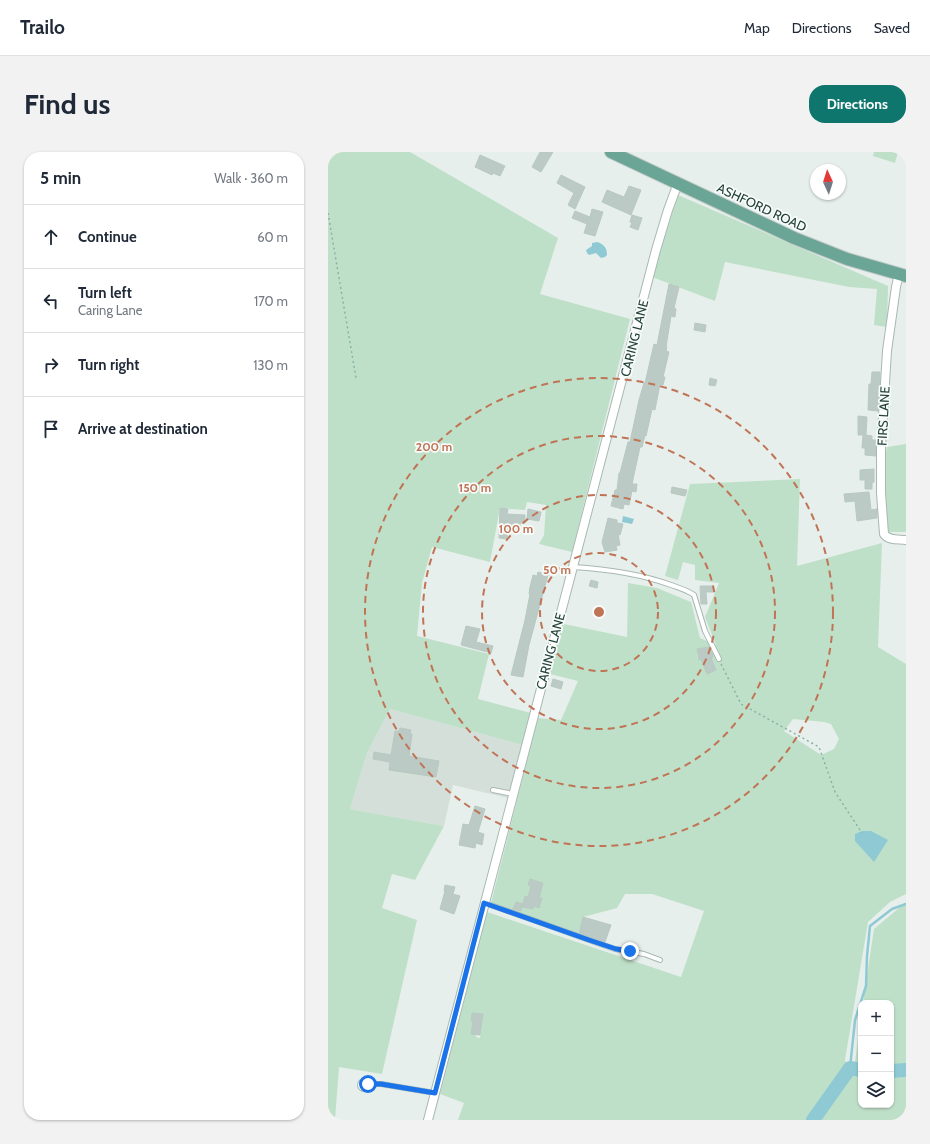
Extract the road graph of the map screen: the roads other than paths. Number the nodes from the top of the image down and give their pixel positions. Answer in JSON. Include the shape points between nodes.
{"nodes":[{"id":1,"x":615,"y":153,"type":"edge"},
{"id":2,"x":678,"y":183,"type":"junction"},
{"id":3,"x":902,"y":275,"type":"edge"},
{"id":4,"x":906,"y":540,"type":"edge"},
{"id":5,"x":572,"y":567,"type":"junction"},
{"id":6,"x":719,"y":660,"type":"road end"},
{"id":7,"x":493,"y":790,"type":"dead end"},
{"id":8,"x":513,"y":794,"type":"junction"},
{"id":9,"x":484,"y":903,"type":"junction"},
{"id":10,"x":660,"y":960,"type":"dead end"},
{"id":11,"x":368,"y":1084,"type":"dead end"},
{"id":12,"x":435,"y":1093,"type":"junction"},
{"id":13,"x":428,"y":1120,"type":"edge"}],
"edges":[{"from":1,"to":2,"type":"main road","name":"ASHFORD ROAD"},
{"from":2,"to":3,"type":"main road","name":"ASHFORD ROAD","via":[[847,259]]},
{"from":2,"to":5,"type":"street","name":"CARING LANE","via":[[656,250]]},
{"from":3,"to":4,"type":"street","name":"FIRS LANE","via":[[891,317],[887,351],[881,494],[884,534],[891,539]]},
{"from":5,"to":6,"type":"lane","via":[[612,570],[657,580],[694,595],[705,631]]},
{"from":5,"to":8,"type":"street","name":"CARING LANE"},
{"from":7,"to":8,"type":"lane"},
{"from":8,"to":9,"type":"street","name":"CARING LANE"},
{"from":9,"to":10,"type":"lane","via":[[616,949]]},
{"from":9,"to":12,"type":"street","name":"CARING LANE"},
{"from":11,"to":12,"type":"lane"},
{"from":12,"to":13,"type":"street","name":"CARING LANE"}]}
